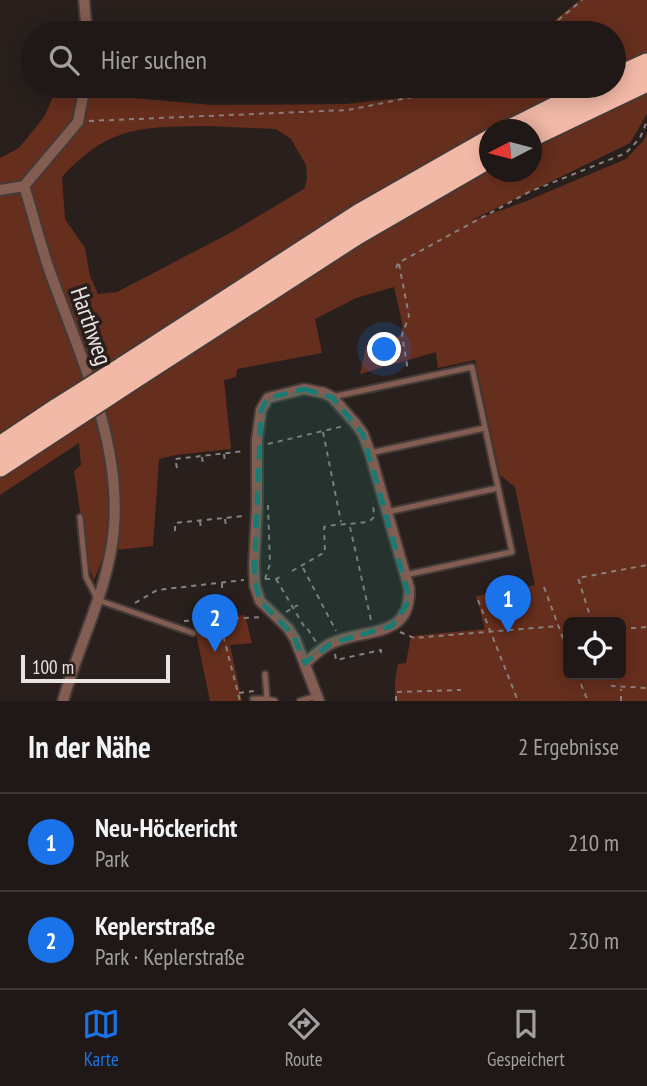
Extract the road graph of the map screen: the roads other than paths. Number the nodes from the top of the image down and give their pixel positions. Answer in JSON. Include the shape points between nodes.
{"nodes":[{"id":1,"x":84,"y":0,"type":"edge"},
{"id":2,"x":86,"y":21,"type":"edge"},
{"id":3,"x":647,"y":63,"type":"edge"},
{"id":4,"x":626,"y":73,"type":"edge"},
{"id":5,"x":647,"y":82,"type":"edge"},
{"id":6,"x":626,"y":92,"type":"edge"},
{"id":7,"x":83,"y":98,"type":"edge"},
{"id":8,"x":572,"y":98,"type":"edge"},
{"id":9,"x":613,"y":98,"type":"edge"},
{"id":10,"x":530,"y":119,"type":"edge"},
{"id":11,"x":542,"y":132,"type":"edge"},
{"id":12,"x":479,"y":145,"type":"edge"},
{"id":13,"x":479,"y":164,"type":"edge"},
{"id":14,"x":24,"y":186,"type":"junction"},
{"id":15,"x":0,"y":190,"type":"edge"},
{"id":16,"x":125,"y":375,"type":"junction"},
{"id":17,"x":332,"y":397,"type":"junction"},
{"id":18,"x":60,"y":417,"type":"junction"},
{"id":19,"x":485,"y":428,"type":"junction"},
{"id":20,"x":0,"y":446,"type":"edge"},
{"id":21,"x":370,"y":453,"type":"junction"},
{"id":22,"x":0,"y":467,"type":"edge"},
{"id":23,"x":498,"y":488,"type":"junction"},
{"id":24,"x":387,"y":512,"type":"junction"},
{"id":25,"x":80,"y":517,"type":"dead end"},
{"id":26,"x":405,"y":575,"type":"junction"},
{"id":27,"x":99,"y":600,"type":"junction"},
{"id":28,"x":193,"y":633,"type":"dead end"},
{"id":29,"x":305,"y":663,"type":"junction"},
{"id":30,"x":265,"y":674,"type":"dead end"},
{"id":31,"x":253,"y":699,"type":"edge"},
{"id":32,"x":267,"y":699,"type":"junction"},
{"id":33,"x":318,"y":699,"type":"edge"},
{"id":34,"x":63,"y":701,"type":"edge"},
{"id":35,"x":275,"y":701,"type":"edge"},
{"id":36,"x":300,"y":701,"type":"edge"}],
"edges":[{"from":1,"to":2,"type":"street"},
{"from":3,"to":4,"type":"highway"},
{"from":5,"to":6,"type":"highway"},
{"from":7,"to":14,"type":"street","via":[[78,122]]},
{"from":8,"to":10,"type":"highway"},
{"from":9,"to":11,"type":"highway"},
{"from":12,"to":16,"type":"highway","via":[[360,213]]},
{"from":13,"to":16,"type":"highway"},
{"from":14,"to":15,"type":"street"},
{"from":14,"to":27,"type":"street","name":"Harthweg","via":[[111,459],[114,527]]},
{"from":16,"to":18,"type":"highway","bridge":true},
{"from":17,"to":19,"type":"lane","via":[[472,367]]},
{"from":17,"to":21,"type":"street","via":[[363,434]]},
{"from":17,"to":29,"type":"street","via":[[304,389],[268,398],[261,410],[257,448],[257,595],[293,635]]},
{"from":18,"to":20,"type":"highway"},
{"from":18,"to":22,"type":"highway"},
{"from":19,"to":21,"type":"lane"},
{"from":19,"to":23,"type":"lane"},
{"from":21,"to":24,"type":"street"},
{"from":23,"to":24,"type":"lane"},
{"from":23,"to":26,"type":"lane","via":[[512,552]]},
{"from":24,"to":26,"type":"street"},
{"from":25,"to":27,"type":"lane","via":[[86,577]]},
{"from":26,"to":29,"type":"street","via":[[409,607],[402,618],[392,626],[336,641]]},
{"from":27,"to":28,"type":"lane"},
{"from":27,"to":34,"type":"street","name":"Harthweg"},
{"from":29,"to":33,"type":"street"},
{"from":30,"to":32,"type":"lane"},
{"from":31,"to":32,"type":"lane"},
{"from":32,"to":35,"type":"lane"},
{"from":33,"to":36,"type":"lane"}]}
